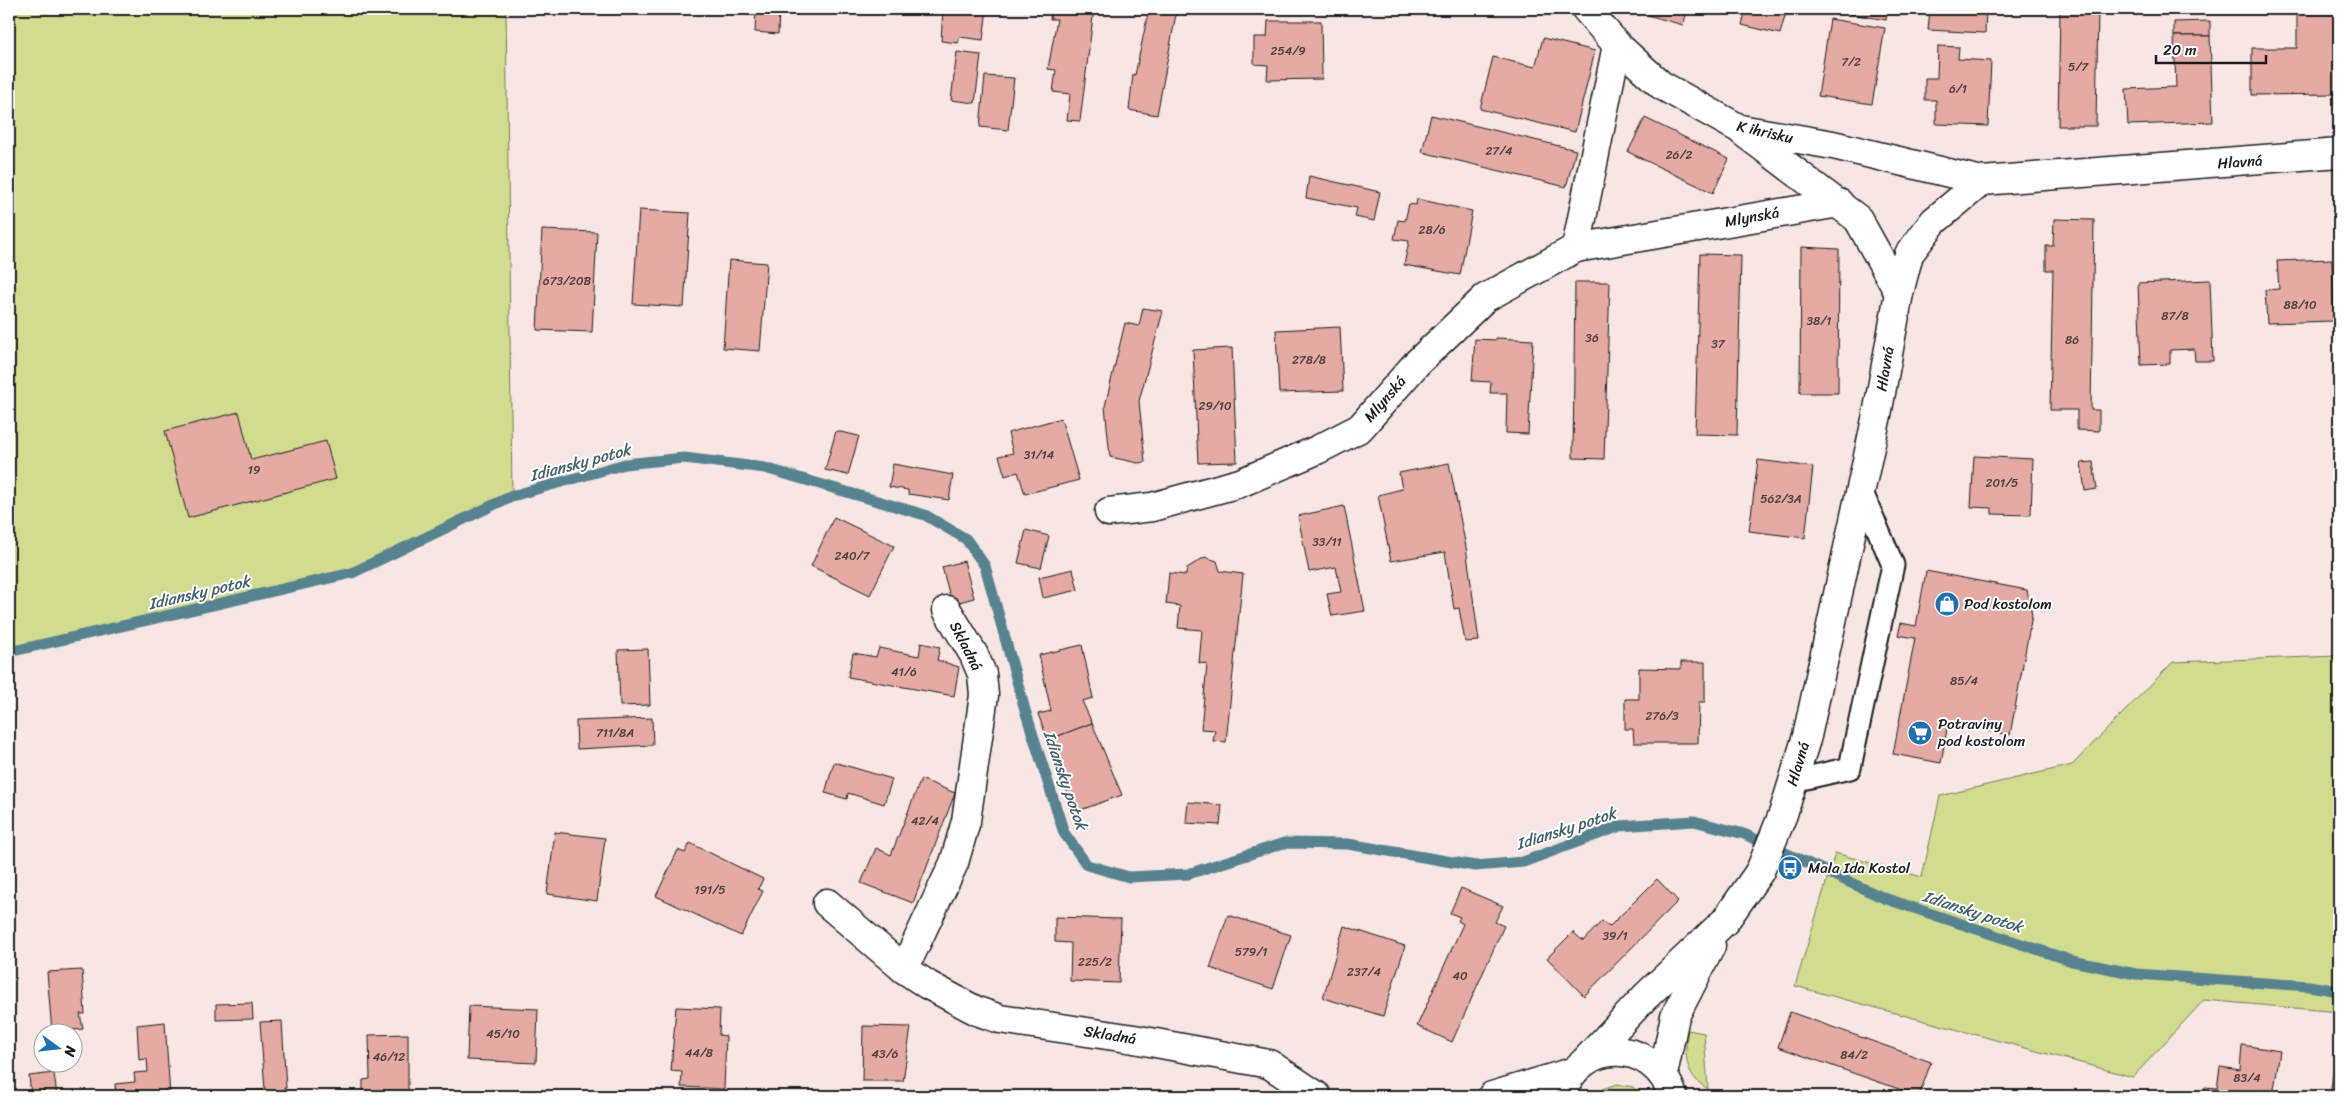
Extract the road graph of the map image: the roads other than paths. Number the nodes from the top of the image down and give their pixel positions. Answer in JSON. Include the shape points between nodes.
{"nodes":[{"id":1,"x":1586,"y":9,"type":"edge"},
{"id":2,"x":1617,"y":45,"type":"junction"},
{"id":3,"x":1740,"y":129,"type":"junction"},
{"id":4,"x":2339,"y":153,"type":"edge"},
{"id":5,"x":1982,"y":181,"type":"junction"},
{"id":6,"x":1839,"y":202,"type":"junction"},
{"id":7,"x":1576,"y":248,"type":"junction"},
{"id":8,"x":1899,"y":292,"type":"junction"},
{"id":9,"x":1861,"y":490,"type":"junction"},
{"id":10,"x":1109,"y":512,"type":"dead end"},
{"id":11,"x":947,"y":610,"type":"dead end"},
{"id":12,"x":1794,"y":781,"type":"junction"},
{"id":13,"x":827,"y":903,"type":"dead end"},
{"id":14,"x":1725,"y":921,"type":"junction"},
{"id":15,"x":904,"y":969,"type":"junction"},
{"id":16,"x":1578,"y":1067,"type":"junction"},
{"id":17,"x":1672,"y":1090,"type":"edge"},
{"id":18,"x":1317,"y":1096,"type":"edge"},
{"id":19,"x":1492,"y":1096,"type":"edge"},
{"id":20,"x":1561,"y":1096,"type":"edge"}],
"edges":[{"from":1,"to":2,"type":"street","name":"K ihrisku"},
{"from":2,"to":3,"type":"street","name":"K ihrisku","via":[[1661,85]]},
{"from":2,"to":7,"type":"street"},
{"from":3,"to":5,"type":"street","name":"K ihrisku","via":[[1833,145]]},
{"from":3,"to":6,"type":"street"},
{"from":4,"to":5,"type":"street","name":"Hlavná"},
{"from":5,"to":8,"type":"street","name":"Hlavná","via":[[1934,220],[1909,254]]},
{"from":6,"to":7,"type":"street","name":"Mlynská"},
{"from":6,"to":8,"type":"street","via":[[1858,219]]},
{"from":7,"to":10,"type":"street","name":"Mlynská","via":[[1485,298],[1416,364],[1360,428],[1240,484],[1152,507]]},
{"from":8,"to":9,"type":"street","name":"Hlavná"},
{"from":9,"to":12,"type":"street","name":"Hlavná","via":[[1807,736]]},
{"from":9,"to":12,"type":"lane","via":[[1893,565],[1856,743],[1850,768]]},
{"from":11,"to":15,"type":"street","name":"Skladná","via":[[974,655],[982,674],[984,695],[966,821],[954,863]]},
{"from":12,"to":14,"type":"street","name":"Hlavná","via":[[1760,871]]},
{"from":13,"to":15,"type":"street","name":"Skladná"},
{"from":14,"to":16,"type":"street","name":"Hlavná"},
{"from":14,"to":17,"type":"street","name":"Hlavná","via":[[1675,1016]]},
{"from":15,"to":18,"type":"street","name":"Skladná","via":[[946,995],[1000,1018],[1269,1064]]},
{"from":16,"to":17,"type":"street","name":"Hlavná","via":[[1602,1053],[1622,1051],[1641,1056],[1657,1067]]},
{"from":16,"to":19,"type":"street"},
{"from":16,"to":20,"type":"street","name":"Hlavná"}]}
